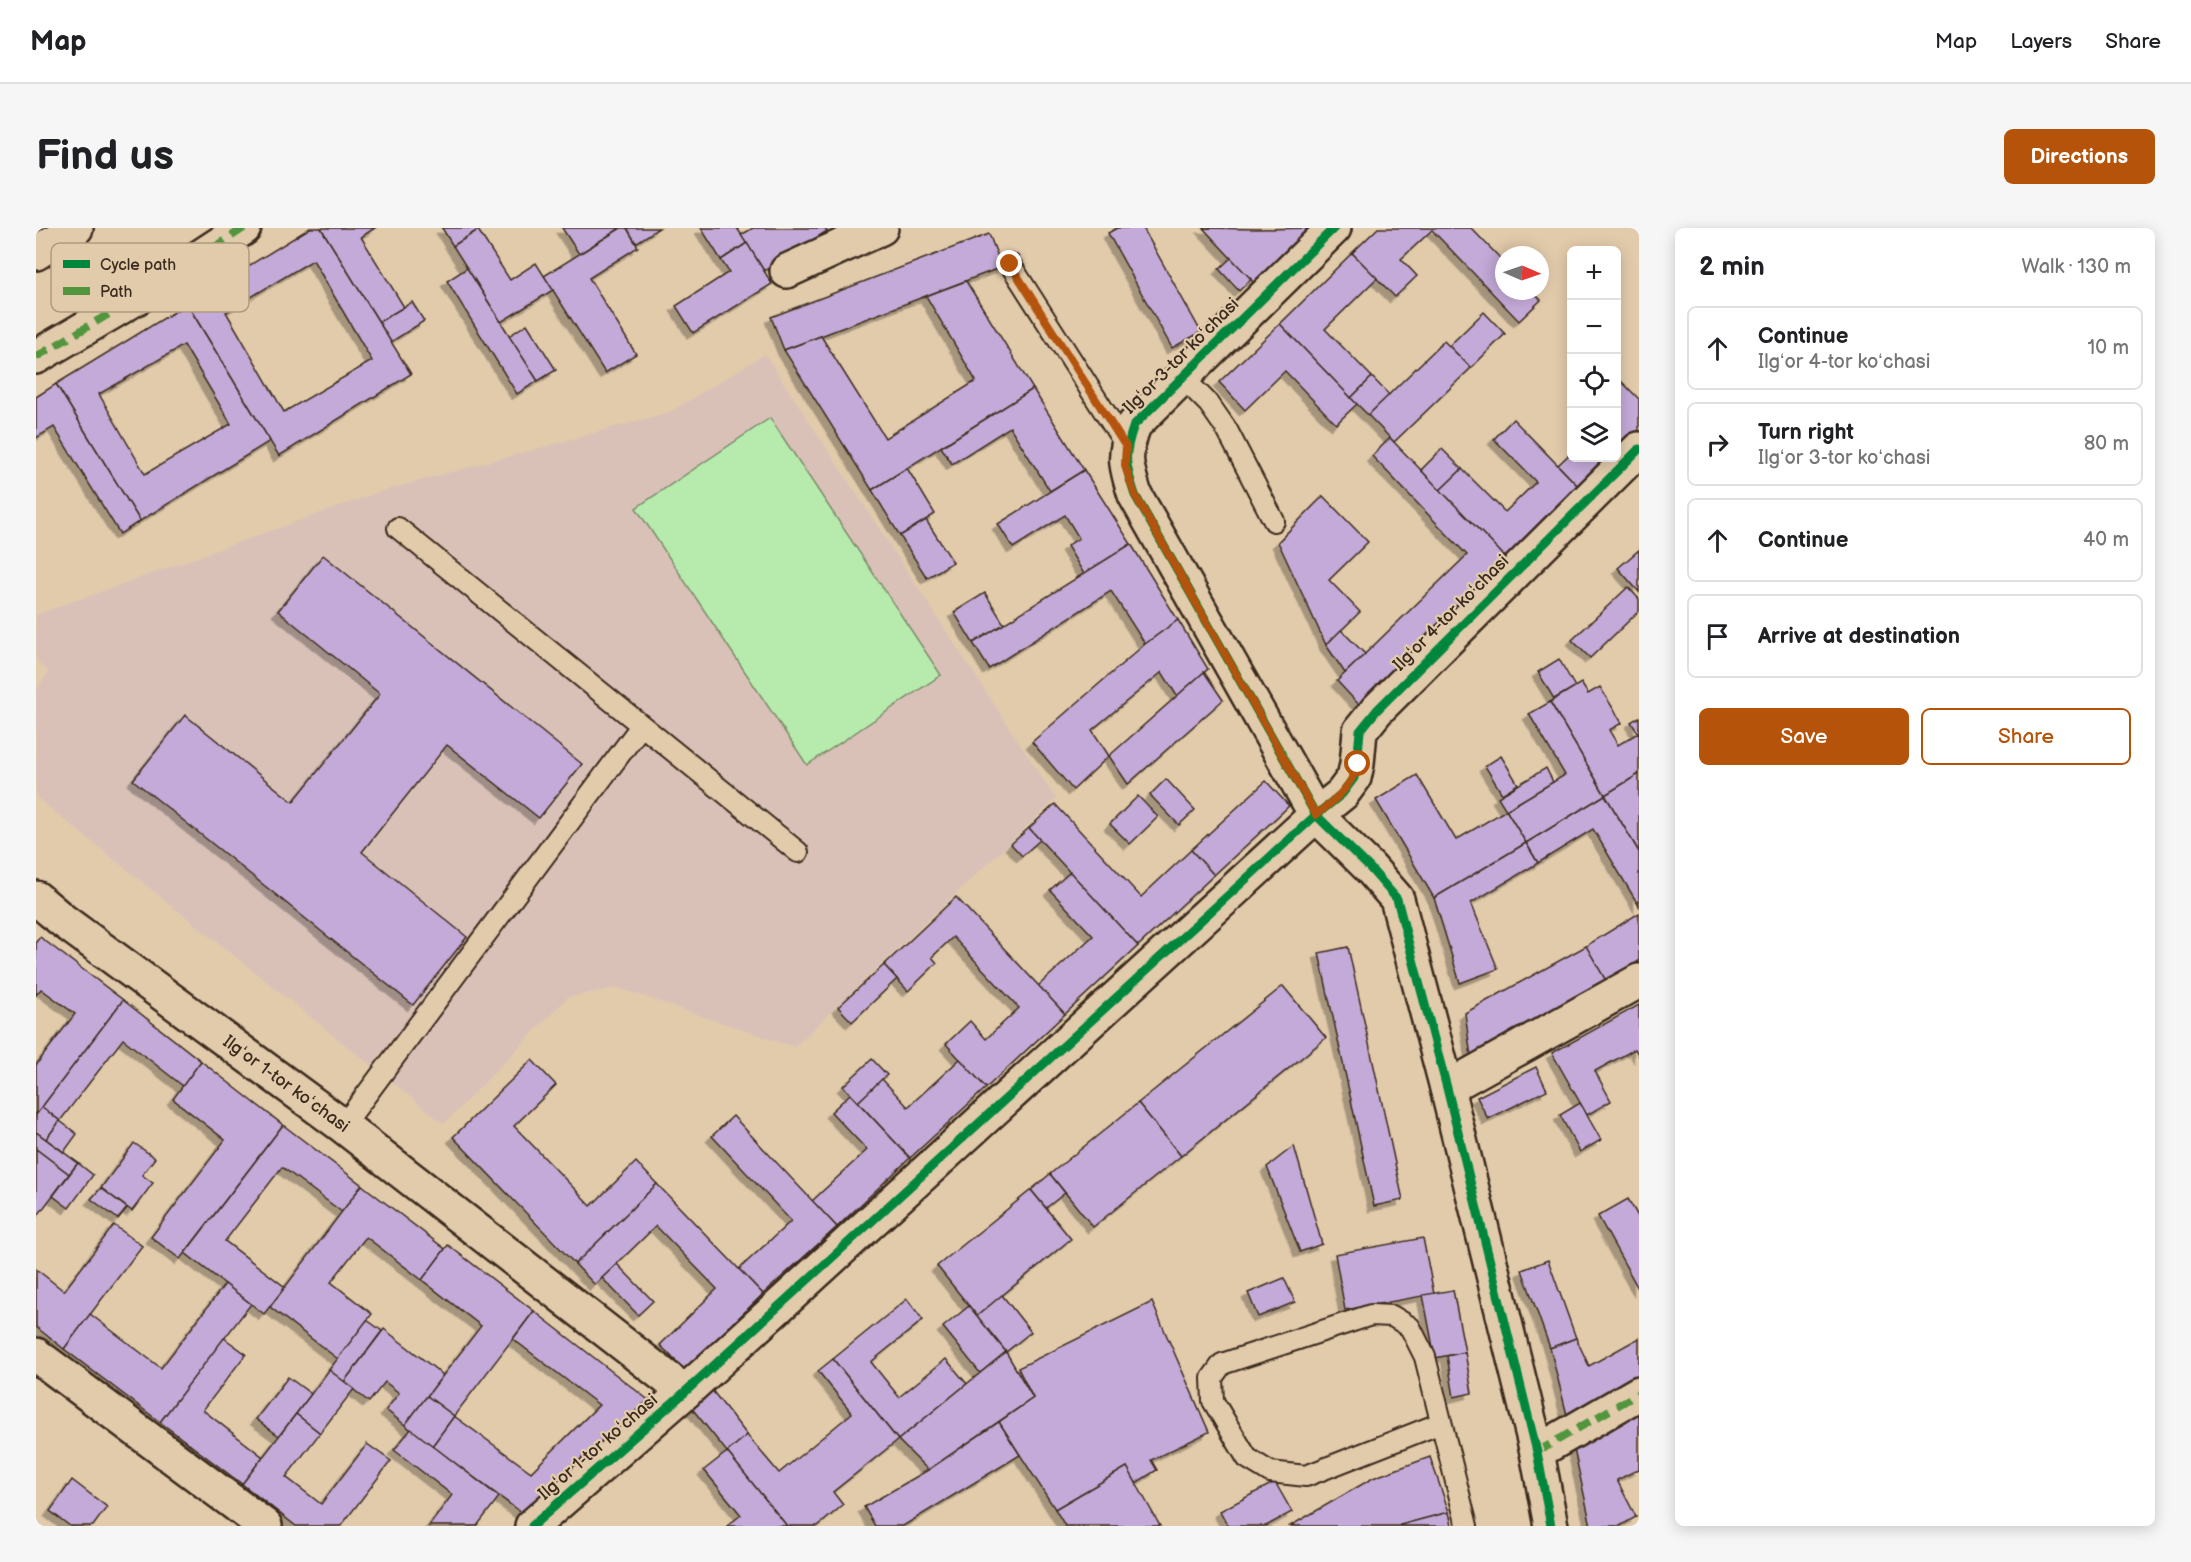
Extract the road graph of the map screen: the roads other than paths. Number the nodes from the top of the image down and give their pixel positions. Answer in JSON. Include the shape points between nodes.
{"nodes":[{"id":1,"x":76,"y":228,"type":"edge"},
{"id":2,"x":244,"y":228,"type":"edge"},
{"id":3,"x":881,"y":228,"type":"edge"},
{"id":4,"x":1334,"y":228,"type":"edge"},
{"id":5,"x":52,"y":243,"type":"edge"},
{"id":6,"x":221,"y":243,"type":"edge"},
{"id":7,"x":51,"y":244,"type":"edge"},
{"id":8,"x":36,"y":253,"type":"edge"},
{"id":9,"x":1010,"y":264,"type":"dead end"},
{"id":10,"x":787,"y":271,"type":"dead end"},
{"id":11,"x":112,"y":312,"type":"edge"},
{"id":12,"x":36,"y":357,"type":"edge"},
{"id":13,"x":1182,"y":377,"type":"junction"},
{"id":14,"x":1126,"y":447,"type":"junction"},
{"id":15,"x":1639,"y":449,"type":"edge"},
{"id":16,"x":1274,"y":521,"type":"dead end"},
{"id":17,"x":398,"y":528,"type":"dead end"},
{"id":18,"x":641,"y":726,"type":"junction"},
{"id":19,"x":1316,"y":815,"type":"junction"},
{"id":20,"x":798,"y":852,"type":"dead end"},
{"id":21,"x":36,"y":898,"type":"edge"},
{"id":22,"x":1639,"y":981,"type":"edge"},
{"id":23,"x":1447,"y":1088,"type":"junction"},
{"id":24,"x":343,"y":1126,"type":"junction"},
{"id":25,"x":36,"y":1354,"type":"edge"},
{"id":26,"x":686,"y":1392,"type":"junction"},
{"id":27,"x":1639,"y":1393,"type":"edge"},
{"id":28,"x":1441,"y":1423,"type":"junction"},
{"id":29,"x":1537,"y":1452,"type":"junction"},
{"id":30,"x":265,"y":1526,"type":"edge"},
{"id":31,"x":532,"y":1526,"type":"edge"},
{"id":32,"x":1467,"y":1526,"type":"edge"},
{"id":33,"x":1551,"y":1526,"type":"edge"}],
"edges":[{"from":1,"to":5,"type":"street"},
{"from":2,"to":6,"type":"street"},
{"from":3,"to":10,"type":"street"},
{"from":4,"to":13,"type":"street","name":"Ilgʻor 3-tor koʻchasi"},
{"from":7,"to":8,"type":"street"},
{"from":9,"to":14,"type":"lane"},
{"from":11,"to":12,"type":"street"},
{"from":13,"to":14,"type":"street","name":"Ilgʻor 3-tor koʻchasi","via":[[1134,425]]},
{"from":13,"to":16,"type":"lane","via":[[1209,404],[1227,430]]},
{"from":14,"to":19,"type":"street","via":[[1125,466],[1135,495]]},
{"from":15,"to":19,"type":"street","name":"Ilgʻor 4-tor koʻchasi","via":[[1377,710],[1360,731],[1354,778],[1342,794]]},
{"from":17,"to":18,"type":"lane"},
{"from":18,"to":20,"type":"lane"},
{"from":18,"to":24,"type":"lane"},
{"from":19,"to":23,"type":"street","via":[[1397,899]]},
{"from":19,"to":26,"type":"street","name":"Ilgʻor 4-tor koʻchasi"},
{"from":21,"to":24,"type":"street","name":"Ilgʻor 1-tor koʻchasi"},
{"from":22,"to":23,"type":"street"},
{"from":23,"to":29,"type":"street"},
{"from":24,"to":26,"type":"street","name":"Ilgʻor 1-tor koʻchasi"},
{"from":25,"to":30,"type":"street"},
{"from":26,"to":31,"type":"street","name":"Ilgʻor 1-tor koʻchasi"},
{"from":27,"to":29,"type":"street"},
{"from":28,"to":28,"type":"lane","via":[[1425,1358],[1410,1328],[1392,1316],[1371,1315],[1222,1364],[1212,1378],[1213,1401],[1247,1458],[1270,1472],[1306,1476]]},
{"from":28,"to":32,"type":"lane"},
{"from":29,"to":33,"type":"street"}]}
